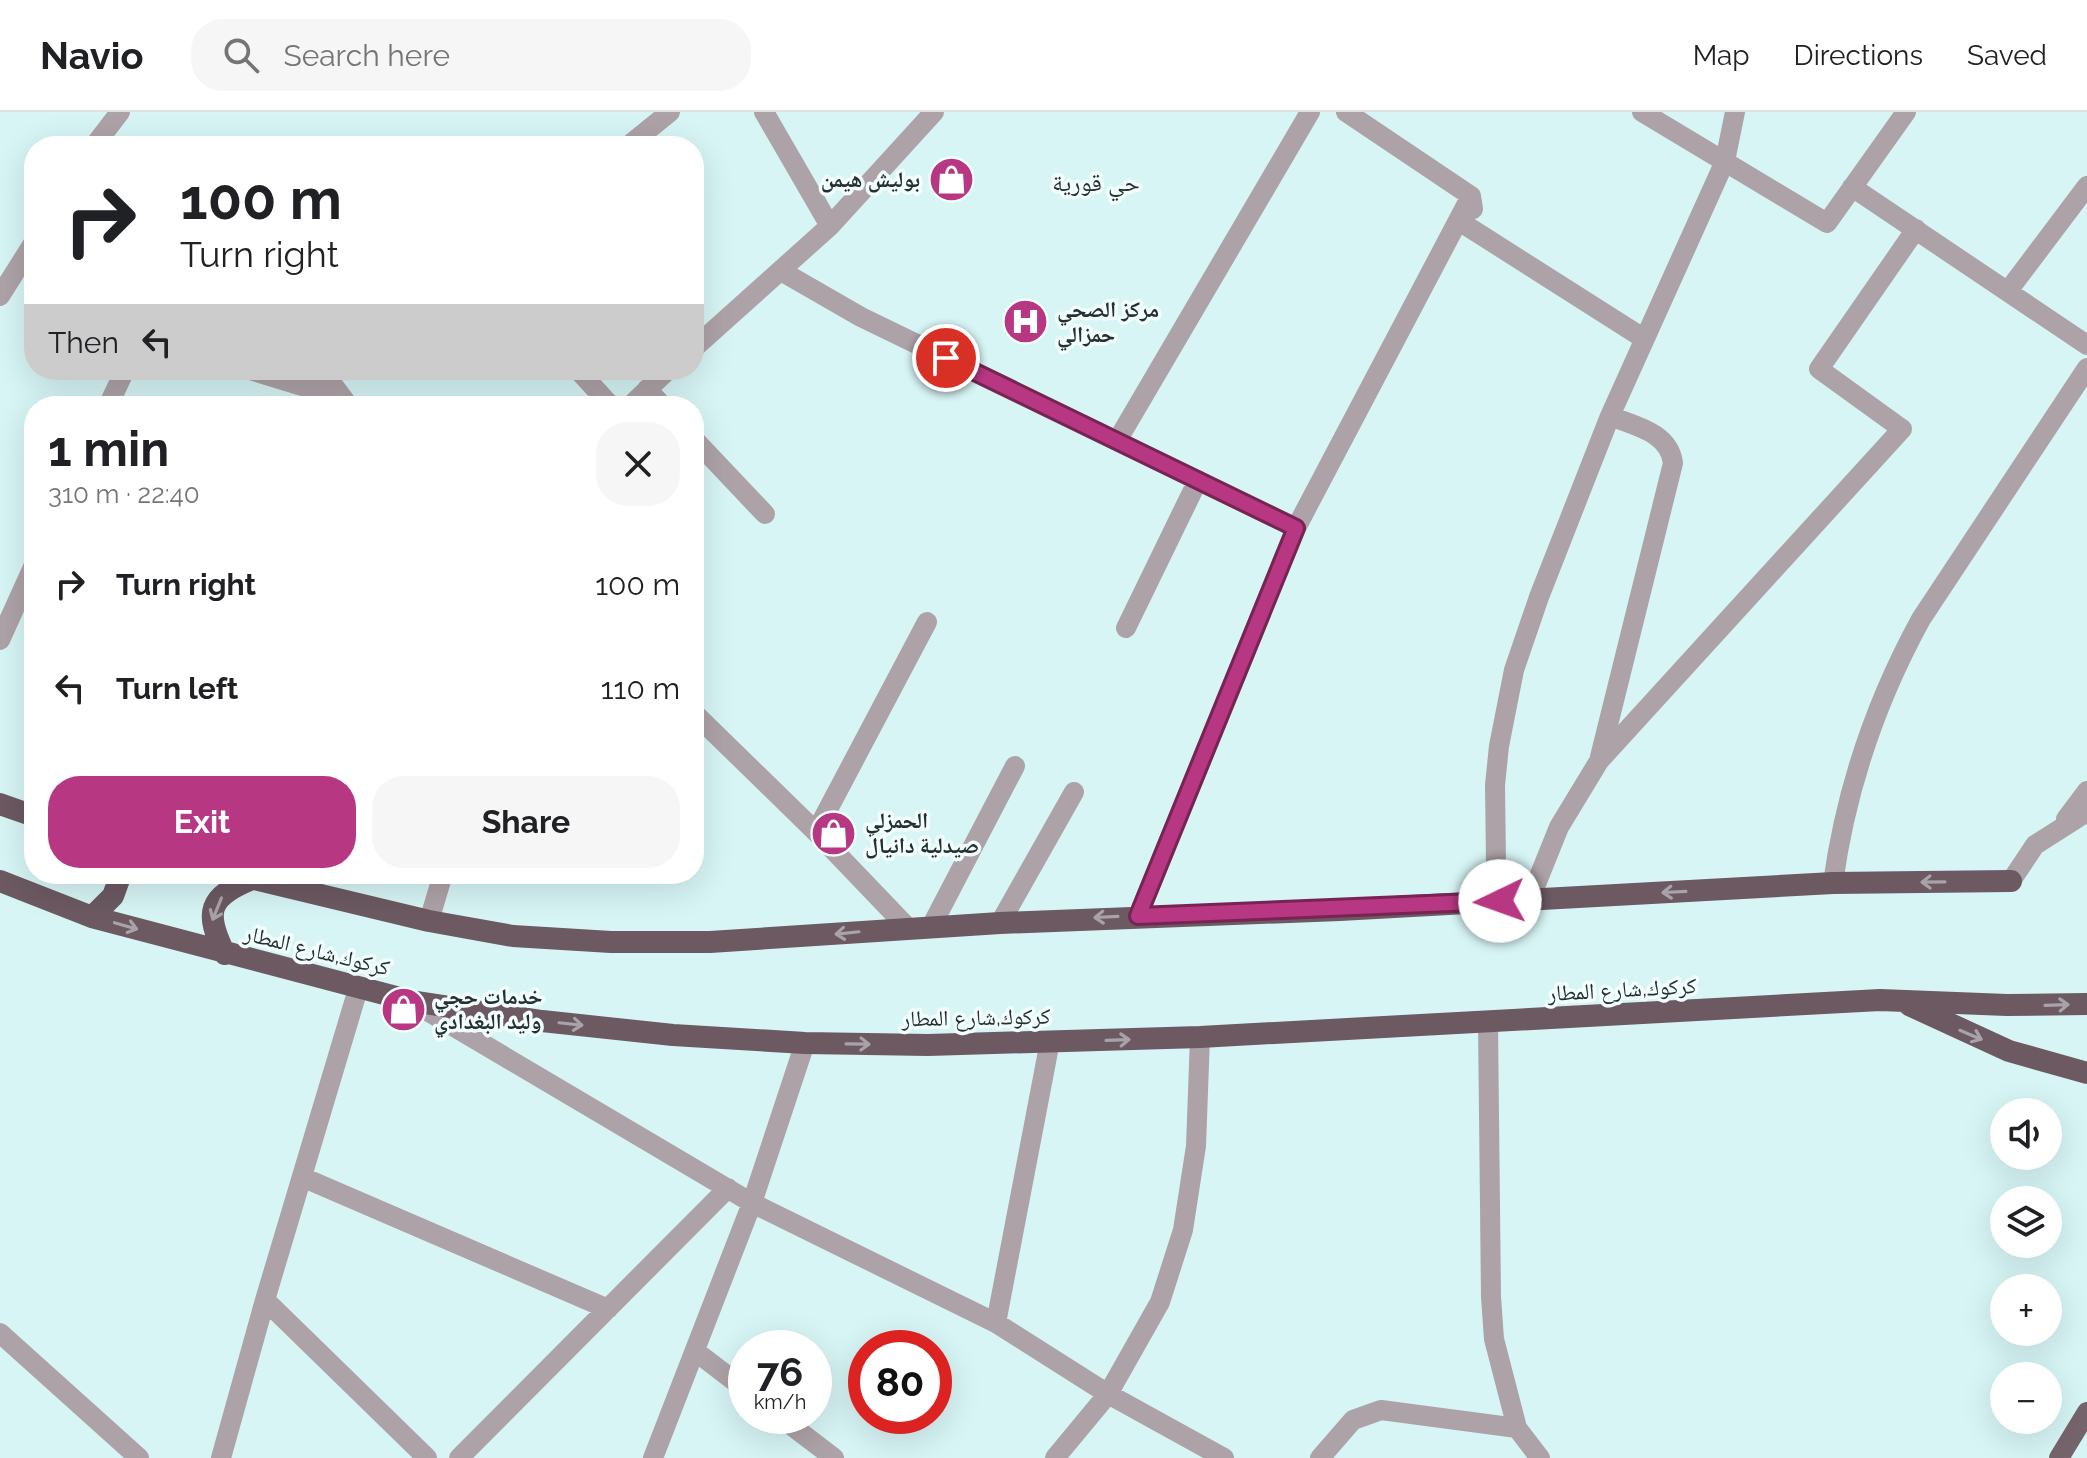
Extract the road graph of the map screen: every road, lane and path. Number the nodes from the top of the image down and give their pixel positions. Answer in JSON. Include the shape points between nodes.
{"nodes":[{"id":1,"x":120,"y":112,"type":"edge"},
{"id":2,"x":670,"y":112,"type":"edge"},
{"id":3,"x":764,"y":112,"type":"edge"},
{"id":4,"x":934,"y":112,"type":"edge"},
{"id":5,"x":1310,"y":112,"type":"edge"},
{"id":6,"x":1346,"y":112,"type":"edge"},
{"id":7,"x":1642,"y":112,"type":"edge"},
{"id":8,"x":1735,"y":112,"type":"edge"},
{"id":9,"x":1906,"y":112,"type":"edge"},
{"id":10,"x":105,"y":136,"type":"edge"},
{"id":11,"x":640,"y":136,"type":"edge"},
{"id":12,"x":1725,"y":161,"type":"junction"},
{"id":13,"x":2087,"y":186,"type":"edge"},
{"id":14,"x":1852,"y":187,"type":"junction"},
{"id":15,"x":1471,"y":196,"type":"junction"},
{"id":16,"x":1459,"y":221,"type":"junction"},
{"id":17,"x":830,"y":226,"type":"junction"},
{"id":18,"x":1916,"y":229,"type":"junction"},
{"id":19,"x":1478,"y":233,"type":"junction"},
{"id":20,"x":24,"y":258,"type":"edge"},
{"id":21,"x":781,"y":271,"type":"junction"},
{"id":22,"x":2008,"y":291,"type":"junction"},
{"id":23,"x":0,"y":296,"type":"edge"},
{"id":24,"x":1643,"y":338,"type":"junction"},
{"id":25,"x":704,"y":339,"type":"edge"},
{"id":26,"x":2087,"y":345,"type":"edge"},
{"id":27,"x":2087,"y":368,"type":"edge"},
{"id":28,"x":280,"y":380,"type":"edge"},
{"id":29,"x":587,"y":380,"type":"edge"},
{"id":30,"x":657,"y":380,"type":"edge"},
{"id":31,"x":647,"y":389,"type":"junction"},
{"id":32,"x":328,"y":396,"type":"edge"},
{"id":33,"x":602,"y":396,"type":"edge"},
{"id":34,"x":640,"y":396,"type":"edge"},
{"id":35,"x":654,"y":396,"type":"edge"},
{"id":36,"x":1610,"y":416,"type":"junction"},
{"id":37,"x":1117,"y":441,"type":"junction"},
{"id":38,"x":704,"y":450,"type":"edge"},
{"id":39,"x":1198,"y":480,"type":"junction"},
{"id":40,"x":765,"y":514,"type":"dead end"},
{"id":41,"x":1296,"y":528,"type":"junction"},
{"id":42,"x":24,"y":587,"type":"edge"},
{"id":43,"x":927,"y":622,"type":"dead end"},
{"id":44,"x":1126,"y":628,"type":"dead end"},
{"id":45,"x":0,"y":640,"type":"edge"},
{"id":46,"x":704,"y":723,"type":"edge"},
{"id":47,"x":1599,"y":761,"type":"junction"},
{"id":48,"x":1015,"y":766,"type":"dead end"},
{"id":49,"x":2087,"y":791,"type":"edge"},
{"id":50,"x":1074,"y":792,"type":"dead end"},
{"id":51,"x":0,"y":804,"type":"edge"},
{"id":52,"x":24,"y":812,"type":"edge"},
{"id":53,"x":2087,"y":812,"type":"edge"},
{"id":54,"x":2061,"y":826,"type":"junction"},
{"id":55,"x":816,"y":832,"type":"junction"},
{"id":56,"x":0,"y":881,"type":"edge"},
{"id":57,"x":2011,"y":881,"type":"joint"},
{"id":58,"x":1833,"y":883,"type":"junction"},
{"id":59,"x":117,"y":884,"type":"edge"},
{"id":60,"x":233,"y":884,"type":"edge"},
{"id":61,"x":275,"y":884,"type":"edge"},
{"id":62,"x":440,"y":884,"type":"edge"},
{"id":63,"x":1530,"y":899,"type":"junction"},
{"id":64,"x":1500,"y":901,"type":"junction"},
{"id":65,"x":1138,"y":916,"type":"junction"},
{"id":66,"x":92,"y":917,"type":"junction"},
{"id":67,"x":429,"y":921,"type":"junction"},
{"id":68,"x":1000,"y":923,"type":"junction"},
{"id":69,"x":907,"y":927,"type":"junction"},
{"id":70,"x":931,"y":927,"type":"junction"},
{"id":71,"x":225,"y":954,"type":"junction"},
{"id":72,"x":358,"y":989,"type":"junction"},
{"id":73,"x":1901,"y":1000,"type":"junction"},
{"id":74,"x":411,"y":1001,"type":"junction"},
{"id":75,"x":2087,"y":1004,"type":"edge"},
{"id":76,"x":1488,"y":1022,"type":"junction"},
{"id":77,"x":1200,"y":1037,"type":"junction"},
{"id":78,"x":1050,"y":1041,"type":"junction"},
{"id":79,"x":805,"y":1043,"type":"junction"},
{"id":80,"x":2087,"y":1073,"type":"edge"},
{"id":81,"x":302,"y":1177,"type":"junction"},
{"id":82,"x":728,"y":1188,"type":"junction"},
{"id":83,"x":752,"y":1203,"type":"junction"},
{"id":84,"x":265,"y":1300,"type":"junction"},
{"id":85,"x":608,"y":1309,"type":"junction"},
{"id":86,"x":996,"y":1323,"type":"junction"},
{"id":87,"x":0,"y":1333,"type":"edge"},
{"id":88,"x":695,"y":1351,"type":"junction"},
{"id":89,"x":728,"y":1376,"type":"edge"},
{"id":90,"x":1108,"y":1394,"type":"junction"},
{"id":91,"x":2087,"y":1412,"type":"edge"},
{"id":92,"x":1517,"y":1428,"type":"junction"},
{"id":93,"x":803,"y":1434,"type":"edge"},
{"id":94,"x":139,"y":1458,"type":"edge"},
{"id":95,"x":221,"y":1458,"type":"edge"},
{"id":96,"x":427,"y":1458,"type":"edge"},
{"id":97,"x":459,"y":1458,"type":"edge"},
{"id":98,"x":653,"y":1458,"type":"edge"},
{"id":99,"x":834,"y":1458,"type":"edge"},
{"id":100,"x":1055,"y":1458,"type":"edge"},
{"id":101,"x":1224,"y":1458,"type":"edge"},
{"id":102,"x":1320,"y":1458,"type":"edge"},
{"id":103,"x":1540,"y":1458,"type":"edge"},
{"id":104,"x":2059,"y":1458,"type":"edge"}],
"edges":[{"from":1,"to":10,"type":"street"},
{"from":2,"to":11,"type":"street"},
{"from":3,"to":17,"type":"street"},
{"from":4,"to":17,"type":"street"},
{"from":5,"to":37,"type":"street"},
{"from":6,"to":15,"type":"street"},
{"from":7,"to":12,"type":"street"},
{"from":8,"to":12,"type":"street"},
{"from":9,"to":14,"type":"street"},
{"from":12,"to":14,"type":"street","via":[[1827,223]]},
{"from":12,"to":24,"type":"street"},
{"from":13,"to":22,"type":"street"},
{"from":14,"to":18,"type":"street"},
{"from":15,"to":16,"type":"street"},
{"from":15,"to":19,"type":"street"},
{"from":16,"to":19,"type":"street"},
{"from":16,"to":41,"type":"street"},
{"from":17,"to":21,"type":"street"},
{"from":18,"to":22,"type":"street"},
{"from":18,"to":47,"type":"street","via":[[1819,369],[1902,429]]},
{"from":19,"to":24,"type":"street"},
{"from":20,"to":23,"type":"street"},
{"from":21,"to":25,"type":"street"},
{"from":21,"to":37,"type":"street","via":[[861,317]]},
{"from":22,"to":26,"type":"street"},
{"from":24,"to":36,"type":"street"},
{"from":27,"to":58,"type":"street","via":[[1898,660],[1849,791]]},
{"from":28,"to":32,"type":"street"},
{"from":29,"to":33,"type":"street"},
{"from":30,"to":31,"type":"street"},
{"from":31,"to":34,"type":"street"},
{"from":31,"to":35,"type":"street"},
{"from":36,"to":47,"type":"street","via":[[1658,436],[1673,463]]},
{"from":36,"to":64,"type":"street","via":[[1526,633],[1505,708],[1495,785]]},
{"from":37,"to":39,"type":"street"},
{"from":38,"to":40,"type":"street"},
{"from":39,"to":41,"type":"street"},
{"from":39,"to":44,"type":"street"},
{"from":41,"to":65,"type":"street"},
{"from":42,"to":45,"type":"street"},
{"from":43,"to":55,"type":"street"},
{"from":46,"to":55,"type":"street"},
{"from":47,"to":63,"type":"street","via":[[1559,827]]},
{"from":48,"to":70,"type":"street"},
{"from":49,"to":54,"type":"street"},
{"from":50,"to":68,"type":"street"},
{"from":51,"to":52,"type":"highway"},
{"from":53,"to":54,"type":"street"},
{"from":54,"to":57,"type":"street","via":[[2035,845]]},
{"from":55,"to":69,"type":"street"},
{"from":56,"to":66,"type":"highway","name":"كركوك,شارع المطار"},
{"from":57,"to":58,"type":"highway","one_way":true},
{"from":58,"to":63,"type":"highway","one_way":true},
{"from":59,"to":66,"type":"highway"},
{"from":60,"to":71,"type":"highway","one_way":true,"via":[[214,907],[211,926]]},
{"from":61,"to":67,"type":"highway"},
{"from":62,"to":67,"type":"street"},
{"from":63,"to":64,"type":"highway"},
{"from":64,"to":65,"type":"highway"},
{"from":65,"to":68,"type":"highway","one_way":true},
{"from":66,"to":71,"type":"highway","name":"كركوك,شارع المطار","one_way":true},
{"from":69,"to":67,"type":"highway","one_way":true,"via":[[780,939],[611,942],[513,936]]},
{"from":68,"to":70,"type":"highway"},
{"from":69,"to":70,"type":"highway"},
{"from":71,"to":72,"type":"highway","name":"كركوك,شارع المطار"},
{"from":72,"to":74,"type":"highway","name":"كركوك,شارع المطار"},
{"from":72,"to":81,"type":"street"},
{"from":73,"to":75,"type":"highway","name":"كركوك,شارع المطار","one_way":true},
{"from":73,"to":76,"type":"highway","name":"كركوك,شارع المطار"},
{"from":73,"to":80,"type":"highway","one_way":true,"via":[[1984,1041]]},
{"from":74,"to":79,"type":"highway","name":"كركوك,شارع المطار","one_way":true,"via":[[644,1032]]},
{"from":74,"to":82,"type":"street"},
{"from":76,"to":77,"type":"highway","name":"كركوك,شارع المطار"},
{"from":76,"to":92,"type":"street","via":[[1490,1285],[1494,1339]]},
{"from":78,"to":77,"type":"highway","name":"كركوك,شارع المطار","one_way":true},
{"from":77,"to":90,"type":"street","via":[[1196,1146],[1183,1230],[1160,1302]]},
{"from":79,"to":78,"type":"highway","name":"كركوك,شارع المطار","one_way":true},
{"from":78,"to":86,"type":"street"},
{"from":79,"to":83,"type":"street"},
{"from":81,"to":84,"type":"street"},
{"from":81,"to":85,"type":"street"},
{"from":82,"to":83,"type":"street"},
{"from":82,"to":85,"type":"street"},
{"from":83,"to":86,"type":"street"},
{"from":83,"to":88,"type":"street"},
{"from":84,"to":95,"type":"street"},
{"from":84,"to":96,"type":"street"},
{"from":85,"to":97,"type":"street"},
{"from":86,"to":90,"type":"street"},
{"from":87,"to":94,"type":"street"},
{"from":88,"to":89,"type":"street"},
{"from":88,"to":98,"type":"street"},
{"from":90,"to":100,"type":"street"},
{"from":90,"to":101,"type":"street"},
{"from":91,"to":104,"type":"main road"},
{"from":92,"to":102,"type":"street","via":[[1381,1410],[1353,1420]]},
{"from":92,"to":103,"type":"street"},
{"from":93,"to":99,"type":"street"}]}
